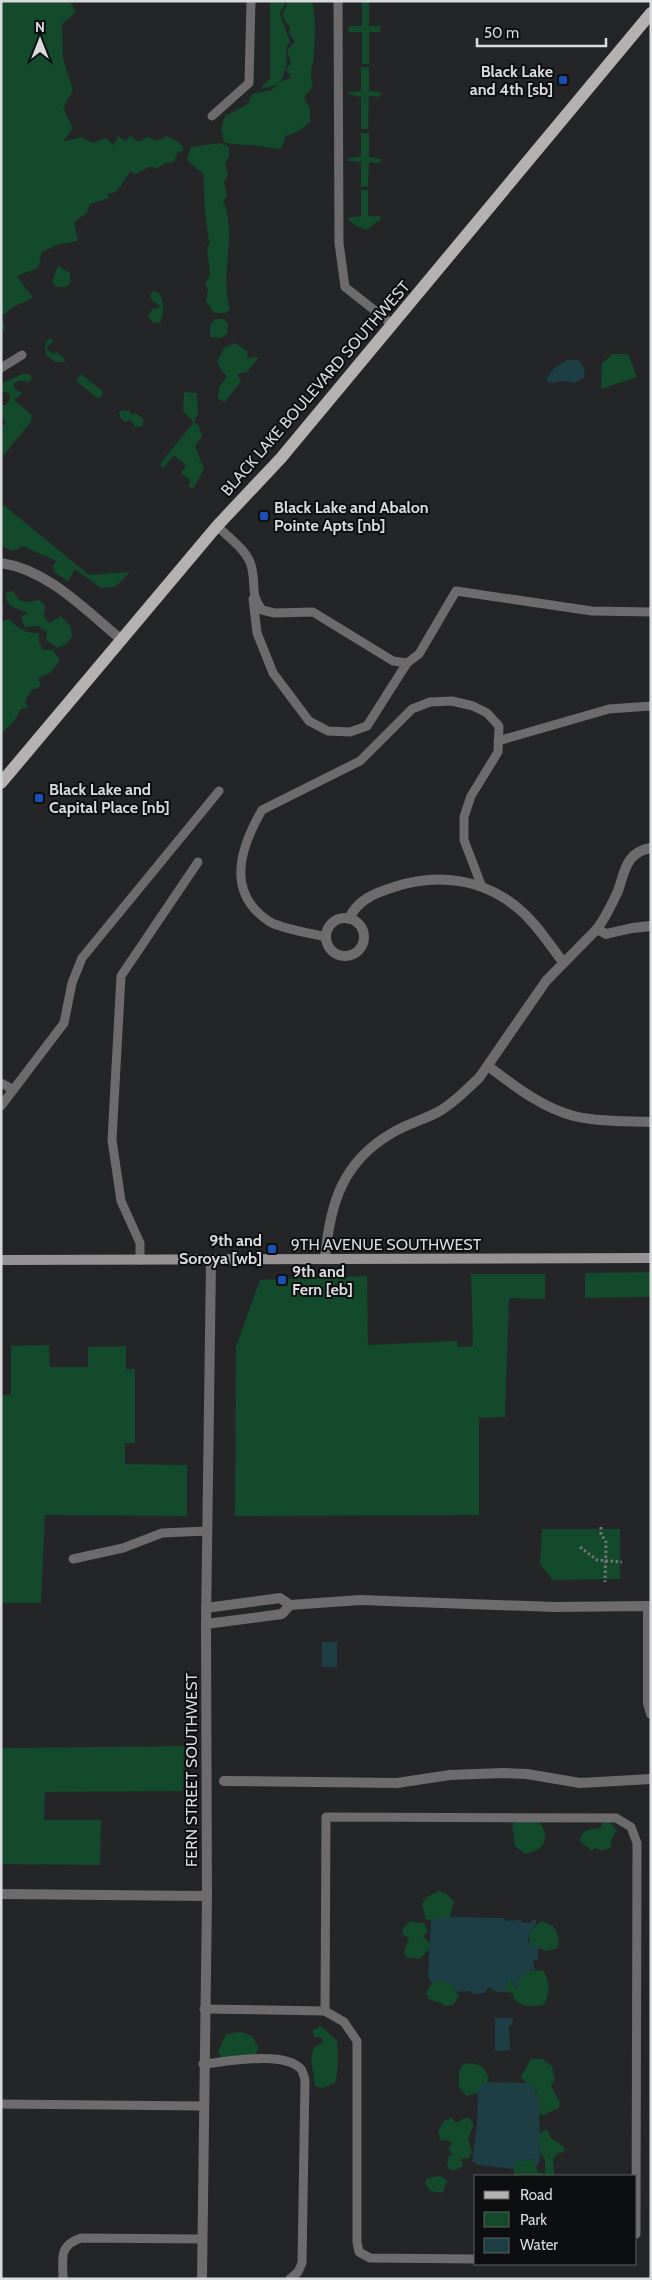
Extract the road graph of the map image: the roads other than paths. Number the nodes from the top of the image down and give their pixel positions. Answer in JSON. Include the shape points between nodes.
{"nodes":[{"id":1,"x":251,"y":1,"type":"edge"},
{"id":2,"x":338,"y":1,"type":"edge"},
{"id":3,"x":651,"y":13,"type":"edge"},
{"id":4,"x":212,"y":116,"type":"dead end"},
{"id":5,"x":392,"y":324,"type":"junction"},
{"id":6,"x":22,"y":355,"type":"dead end"},
{"id":7,"x":1,"y":368,"type":"edge"},
{"id":8,"x":217,"y":526,"type":"junction"},
{"id":9,"x":1,"y":563,"type":"edge"},
{"id":10,"x":253,"y":599,"type":"junction"},
{"id":11,"x":651,"y":612,"type":"edge"},
{"id":12,"x":122,"y":640,"type":"junction"},
{"id":13,"x":407,"y":663,"type":"junction"},
{"id":14,"x":651,"y":706,"type":"edge"},
{"id":15,"x":498,"y":741,"type":"junction"},
{"id":16,"x":1,"y":782,"type":"edge"},
{"id":17,"x":220,"y":791,"type":"dead end"},
{"id":18,"x":651,"y":848,"type":"edge"},
{"id":19,"x":198,"y":862,"type":"dead end"},
{"id":20,"x":482,"y":887,"type":"junction"},
{"id":21,"x":349,"y":919,"type":"junction"},
{"id":22,"x":651,"y":926,"type":"edge"},
{"id":23,"x":598,"y":929,"type":"junction"},
{"id":24,"x":326,"y":937,"type":"junction"},
{"id":25,"x":563,"y":962,"type":"junction"},
{"id":26,"x":488,"y":1066,"type":"junction"},
{"id":27,"x":1,"y":1083,"type":"edge"},
{"id":28,"x":12,"y":1089,"type":"junction"},
{"id":29,"x":1,"y":1106,"type":"edge"},
{"id":30,"x":651,"y":1122,"type":"edge"},
{"id":31,"x":326,"y":1258,"type":"junction"},
{"id":32,"x":651,"y":1258,"type":"edge"},
{"id":33,"x":1,"y":1260,"type":"edge"},
{"id":34,"x":140,"y":1260,"type":"junction"},
{"id":35,"x":211,"y":1261,"type":"junction"},
{"id":36,"x":208,"y":1531,"type":"junction"},
{"id":37,"x":73,"y":1559,"type":"dead end"},
{"id":38,"x":248,"y":1602,"type":"junction"},
{"id":39,"x":290,"y":1605,"type":"junction"},
{"id":40,"x":206,"y":1608,"type":"junction"},
{"id":41,"x":250,"y":1619,"type":"junction"},
{"id":42,"x":206,"y":1624,"type":"junction"},
{"id":43,"x":651,"y":1714,"type":"edge"},
{"id":44,"x":224,"y":1780,"type":"dead end"},
{"id":45,"x":651,"y":1780,"type":"edge"},
{"id":46,"x":1,"y":1894,"type":"edge"},
{"id":47,"x":207,"y":1896,"type":"junction"},
{"id":48,"x":204,"y":2009,"type":"junction"},
{"id":49,"x":325,"y":2012,"type":"junction"},
{"id":50,"x":203,"y":2064,"type":"junction"},
{"id":51,"x":1,"y":2104,"type":"edge"},
{"id":52,"x":203,"y":2106,"type":"junction"},
{"id":53,"x":636,"y":2175,"type":"edge"},
{"id":54,"x":202,"y":2239,"type":"junction"},
{"id":55,"x":474,"y":2259,"type":"edge"},
{"id":56,"x":63,"y":2279,"type":"edge"},
{"id":57,"x":202,"y":2279,"type":"edge"},
{"id":58,"x":290,"y":2279,"type":"edge"}],
"edges":[{"from":1,"to":4,"type":"lane","via":[[249,84]]},
{"from":2,"to":5,"type":"lane","via":[[339,243],[345,287]]},
{"from":3,"to":5,"type":"main road","name":"BLACK LAKE BOULEVARD SOUTHWEST"},
{"from":5,"to":8,"type":"main road","name":"BLACK LAKE BOULEVARD SOUTHWEST","via":[[280,458]]},
{"from":6,"to":7,"type":"lane"},
{"from":8,"to":10,"type":"lane","via":[[247,555],[252,568]]},
{"from":8,"to":12,"type":"main road","name":"BLACK LAKE BOULEVARD SOUTHWEST"},
{"from":9,"to":12,"type":"street","via":[[24,568],[44,578]]},
{"from":10,"to":13,"type":"lane","via":[[262,610],[275,613],[313,612],[393,661]]},
{"from":10,"to":13,"type":"lane","via":[[256,633],[274,673],[309,721],[328,731],[350,732],[367,726]]},
{"from":11,"to":13,"type":"lane","via":[[592,611],[456,591],[419,654]]},
{"from":12,"to":16,"type":"main road","name":"BLACK LAKE BOULEVARD SOUTHWEST"},
{"from":14,"to":15,"type":"lane","via":[[609,708]]},
{"from":15,"to":20,"type":"lane","via":[[498,752],[471,796],[464,817],[464,840]]},
{"from":15,"to":24,"type":"lane","via":[[499,726],[488,713],[452,701],[430,702],[412,709],[360,761],[262,810],[253,824],[241,858],[240,880],[248,901],[271,922]]},
{"from":17,"to":28,"type":"lane","via":[[82,958],[72,983],[64,1023]]},
{"from":18,"to":23,"type":"street","via":[[630,858],[608,914]]},
{"from":19,"to":34,"type":"lane","via":[[121,976],[112,1140],[121,1201],[140,1243]]},
{"from":20,"to":21,"type":"street","via":[[440,879],[399,886],[359,903]]},
{"from":20,"to":25,"type":"street","via":[[519,908]]},
{"from":21,"to":24,"type":"street","via":[[335,921],[327,930]]},
{"from":21,"to":24,"type":"street","via":[[357,923],[363,933],[359,950],[347,956],[335,953]]},
{"from":22,"to":23,"type":"street","via":[[606,934]]},
{"from":23,"to":25,"type":"street"},
{"from":25,"to":26,"type":"street","via":[[546,980]]},
{"from":26,"to":30,"type":"street","via":[[538,1101],[572,1116]]},
{"from":26,"to":31,"type":"street","via":[[450,1104],[392,1132],[361,1157],[339,1189],[331,1215]]},
{"from":27,"to":28,"type":"lane"},
{"from":28,"to":29,"type":"lane"},
{"from":31,"to":32,"type":"street","name":"9TH AVENUE SOUTHWEST"},
{"from":31,"to":35,"type":"street","name":"9TH AVENUE SOUTHWEST"},
{"from":33,"to":34,"type":"street","name":"9TH AVENUE SOUTHWEST"},
{"from":34,"to":35,"type":"street","name":"9TH AVENUE SOUTHWEST"},
{"from":35,"to":36,"type":"street","name":"FERN STREET SOUTHWEST"},
{"from":36,"to":37,"type":"lane","via":[[162,1533],[123,1548]]},
{"from":36,"to":40,"type":"street","name":"FERN STREET SOUTHWEST"},
{"from":38,"to":39,"type":"street","via":[[280,1598]]},
{"from":38,"to":40,"type":"street"},
{"from":38,"to":41,"type":"street"},
{"from":39,"to":41,"type":"street","via":[[282,1614]]},
{"from":39,"to":43,"type":"street","via":[[360,1600],[555,1607],[648,1606],[648,1703]]},
{"from":40,"to":42,"type":"street","name":"FERN STREET SOUTHWEST"},
{"from":41,"to":42,"type":"street"},
{"from":42,"to":47,"type":"street","name":"FERN STREET SOUTHWEST"},
{"from":44,"to":45,"type":"street","via":[[397,1782],[503,1773],[580,1783]]},
{"from":46,"to":47,"type":"street"},
{"from":47,"to":48,"type":"street","name":"FERN STREET SOUTHWEST"},
{"from":48,"to":49,"type":"lane"},
{"from":48,"to":50,"type":"street","name":"FERN STREET SOUTHWEST"},
{"from":49,"to":53,"type":"lane","via":[[326,1817],[616,1818],[631,1826],[636,1843]]},
{"from":49,"to":55,"type":"lane","via":[[344,2022],[357,2041],[360,2252],[370,2258]]},
{"from":50,"to":52,"type":"street","name":"FERN STREET SOUTHWEST"},
{"from":50,"to":58,"type":"lane","via":[[266,2059],[282,2060],[301,2070],[305,2080],[302,2263]]},
{"from":51,"to":52,"type":"lane"},
{"from":52,"to":54,"type":"street","name":"FERN STREET SOUTHWEST"},
{"from":54,"to":56,"type":"lane","via":[[81,2238],[70,2242],[63,2250]]},
{"from":54,"to":57,"type":"street","name":"FERN STREET SOUTHWEST"}]}
